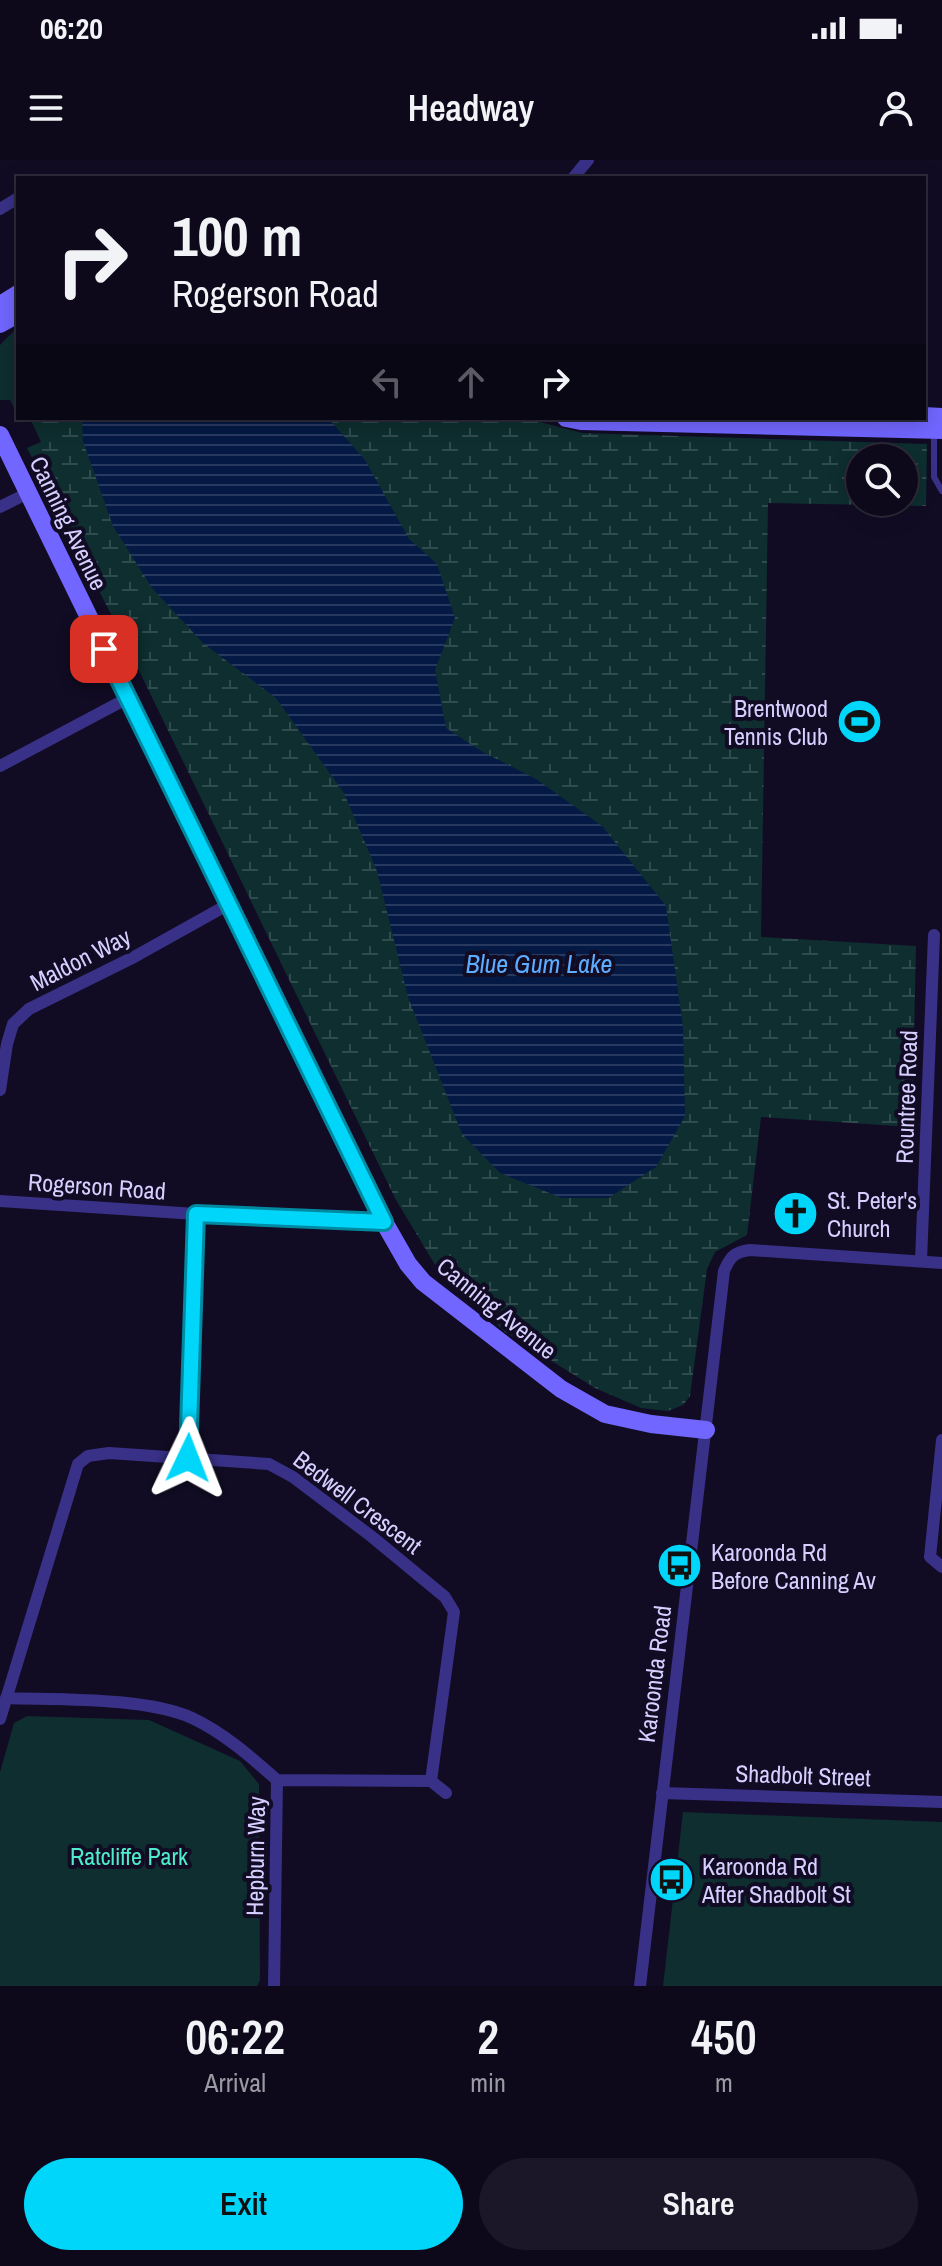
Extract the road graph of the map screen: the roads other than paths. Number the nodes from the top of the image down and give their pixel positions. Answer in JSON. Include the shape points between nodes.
{"nodes":[{"id":1,"x":588,"y":160,"type":"edge"},
{"id":2,"x":575,"y":176,"type":"edge"},
{"id":3,"x":581,"y":420,"type":"edge"},
{"id":4,"x":935,"y":422,"type":"edge"},
{"id":5,"x":0,"y":435,"type":"edge"},
{"id":6,"x":941,"y":488,"type":"edge"},
{"id":7,"x":28,"y":493,"type":"junction"},
{"id":8,"x":0,"y":507,"type":"edge"},
{"id":9,"x":128,"y":698,"type":"junction"},
{"id":10,"x":0,"y":766,"type":"edge"},
{"id":11,"x":229,"y":904,"type":"junction"},
{"id":12,"x":934,"y":935,"type":"dead end"},
{"id":13,"x":936,"y":1030,"type":"edge"},
{"id":14,"x":0,"y":1090,"type":"edge"},
{"id":15,"x":0,"y":1201,"type":"edge"},
{"id":16,"x":196,"y":1214,"type":"junction"},
{"id":17,"x":384,"y":1222,"type":"junction"},
{"id":18,"x":921,"y":1261,"type":"junction"},
{"id":19,"x":942,"y":1263,"type":"edge"},
{"id":20,"x":706,"y":1430,"type":"junction"},
{"id":21,"x":942,"y":1440,"type":"edge"},
{"id":22,"x":188,"y":1458,"type":"junction"},
{"id":23,"x":942,"y":1567,"type":"edge"},
{"id":24,"x":6,"y":1698,"type":"junction"},
{"id":25,"x":0,"y":1719,"type":"edge"},
{"id":26,"x":277,"y":1780,"type":"junction"},
{"id":27,"x":431,"y":1781,"type":"junction"},
{"id":28,"x":446,"y":1793,"type":"dead end"},
{"id":29,"x":662,"y":1793,"type":"junction"},
{"id":30,"x":942,"y":1802,"type":"edge"},
{"id":31,"x":274,"y":1986,"type":"edge"},
{"id":32,"x":640,"y":1986,"type":"edge"}],
"edges":[{"from":1,"to":2,"type":"street"},
{"from":3,"to":4,"type":"street"},
{"from":4,"to":6,"type":"lane","via":[[934,477]]},
{"from":5,"to":7,"type":"street","name":"Canning Avenue"},
{"from":7,"to":8,"type":"street"},
{"from":7,"to":9,"type":"street","name":"Canning Avenue"},
{"from":9,"to":10,"type":"street"},
{"from":9,"to":11,"type":"street","name":"Canning Avenue"},
{"from":11,"to":14,"type":"street","name":"Maldon Way","via":[[29,1009],[13,1024]]},
{"from":11,"to":17,"type":"street","name":"Canning Avenue"},
{"from":12,"to":13,"type":"street","name":"Rountree Road"},
{"from":13,"to":18,"type":"street","name":"Rountree Road"},
{"from":15,"to":16,"type":"street","name":"Rogerson Road"},
{"from":16,"to":17,"type":"street","name":"Rogerson Road"},
{"from":16,"to":22,"type":"street"},
{"from":17,"to":20,"type":"street","name":"Canning Avenue","via":[[423,1282],[561,1389],[605,1414]]},
{"from":18,"to":19,"type":"street"},
{"from":18,"to":20,"type":"street","name":"Karoonda Road","via":[[750,1250],[733,1254],[724,1271]]},
{"from":20,"to":29,"type":"street","name":"Karoonda Road"},
{"from":21,"to":23,"type":"street","via":[[930,1557]]},
{"from":22,"to":24,"type":"street","name":"Bedwell Crescent","via":[[109,1453],[88,1456],[78,1464]]},
{"from":22,"to":27,"type":"street","name":"Bedwell Crescent","via":[[269,1464],[293,1477],[445,1597],[454,1612]]},
{"from":24,"to":25,"type":"street","name":"Bedwell Crescent"},
{"from":24,"to":26,"type":"street","name":"Hepburn Way","via":[[128,1705],[188,1716],[245,1752]]},
{"from":26,"to":27,"type":"street"},
{"from":26,"to":31,"type":"street","name":"Hepburn Way"},
{"from":27,"to":28,"type":"street"},
{"from":29,"to":30,"type":"street","name":"Shadbolt Street"},
{"from":29,"to":32,"type":"street","name":"Karoonda Road"}]}
